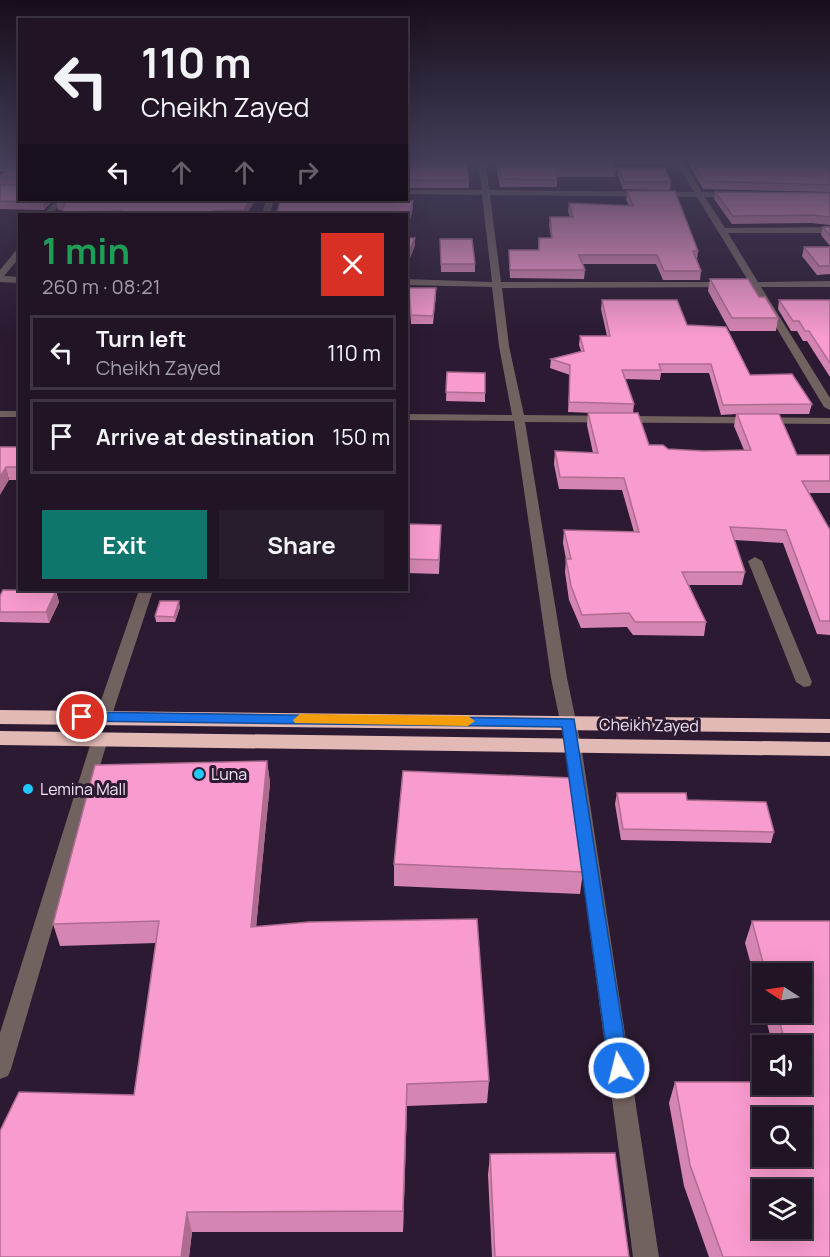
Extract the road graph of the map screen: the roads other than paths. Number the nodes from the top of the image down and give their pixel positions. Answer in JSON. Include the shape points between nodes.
{"nodes":[{"id":1,"x":489,"y":220,"type":"edge"},
{"id":2,"x":715,"y":220,"type":"edge"},
{"id":3,"x":830,"y":230,"type":"edge"},
{"id":4,"x":722,"y":231,"type":"junction"},
{"id":5,"x":18,"y":254,"type":"edge"},
{"id":6,"x":0,"y":278,"type":"edge"},
{"id":7,"x":18,"y":280,"type":"edge"},
{"id":8,"x":408,"y":282,"type":"edge"},
{"id":9,"x":495,"y":283,"type":"junction"},
{"id":10,"x":830,"y":285,"type":"edge"},
{"id":11,"x":755,"y":286,"type":"junction"},
{"id":12,"x":830,"y":407,"type":"edge"},
{"id":13,"x":0,"y":414,"type":"edge"},
{"id":14,"x":18,"y":414,"type":"edge"},
{"id":15,"x":408,"y":417,"type":"edge"},
{"id":16,"x":519,"y":419,"type":"junction"},
{"id":17,"x":830,"y":420,"type":"edge"},
{"id":18,"x":755,"y":561,"type":"dead end"},
{"id":19,"x":146,"y":591,"type":"edge"},
{"id":20,"x":804,"y":682,"type":"dead end"},
{"id":21,"x":0,"y":717,"type":"edge"},
{"id":22,"x":103,"y":718,"type":"junction"},
{"id":23,"x":569,"y":722,"type":"junction"},
{"id":24,"x":830,"y":726,"type":"edge"},
{"id":25,"x":0,"y":738,"type":"edge"},
{"id":26,"x":100,"y":739,"type":"junction"},
{"id":27,"x":573,"y":745,"type":"junction"},
{"id":28,"x":830,"y":748,"type":"edge"},
{"id":29,"x":0,"y":1069,"type":"edge"},
{"id":30,"x":646,"y":1257,"type":"edge"}],
"edges":[{"from":1,"to":9,"type":"street"},
{"from":2,"to":4,"type":"street"},
{"from":3,"to":4,"type":"street"},
{"from":4,"to":11,"type":"street"},
{"from":5,"to":6,"type":"street"},
{"from":6,"to":7,"type":"street"},
{"from":8,"to":9,"type":"street"},
{"from":9,"to":11,"type":"street"},
{"from":9,"to":16,"type":"street"},
{"from":10,"to":11,"type":"street"},
{"from":11,"to":12,"type":"street"},
{"from":13,"to":14,"type":"street"},
{"from":15,"to":16,"type":"street"},
{"from":16,"to":17,"type":"street"},
{"from":16,"to":23,"type":"street"},
{"from":18,"to":20,"type":"street"},
{"from":19,"to":22,"type":"street"},
{"from":21,"to":22,"type":"highway","name":"Cheikh Zayed"},
{"from":22,"to":23,"type":"highway","name":"Cheikh Zayed"},
{"from":23,"to":24,"type":"highway","name":"Cheikh Zayed"},
{"from":23,"to":27,"type":"street"},
{"from":25,"to":26,"type":"highway","name":"Cheikh Zayed"},
{"from":26,"to":27,"type":"highway","name":"Cheikh Zayed"},
{"from":26,"to":29,"type":"street"},
{"from":27,"to":28,"type":"highway","name":"Cheikh Zayed"},
{"from":27,"to":30,"type":"street"}]}
